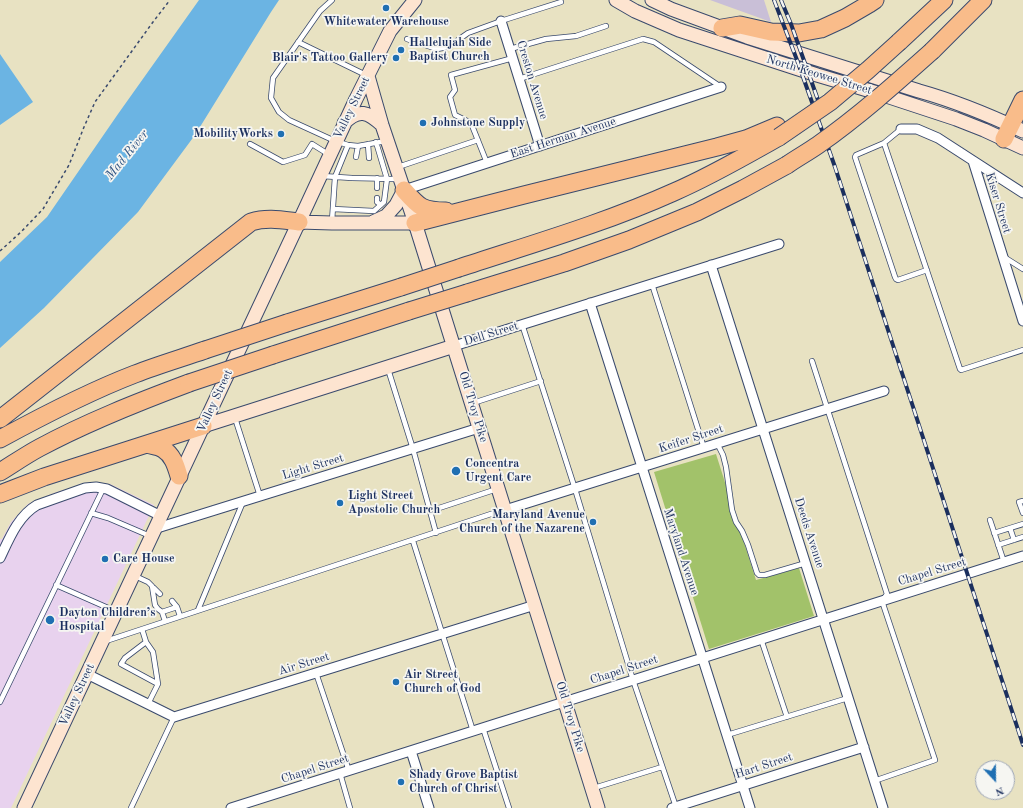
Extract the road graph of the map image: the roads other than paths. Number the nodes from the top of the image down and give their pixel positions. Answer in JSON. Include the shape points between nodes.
{"nodes":[{"id":1,"x":332,"y":0,"type":"edge"},
{"id":2,"x":415,"y":0,"type":"edge"},
{"id":3,"x":616,"y":0,"type":"edge"},
{"id":4,"x":652,"y":0,"type":"edge"},
{"id":5,"x":875,"y":0,"type":"edge"},
{"id":6,"x":944,"y":0,"type":"edge"},
{"id":7,"x":984,"y":0,"type":"edge"},
{"id":8,"x":561,"y":2,"type":"dead end"},
{"id":9,"x":501,"y":21,"type":"junction"},
{"id":10,"x":606,"y":26,"type":"dead end"},
{"id":11,"x":722,"y":28,"type":"junction"},
{"id":12,"x":407,"y":39,"type":"dead end"},
{"id":13,"x":298,"y":42,"type":"junction"},
{"id":14,"x":511,"y":54,"type":"junction"},
{"id":15,"x":368,"y":76,"type":"junction"},
{"id":16,"x":519,"y":79,"type":"junction"},
{"id":17,"x":721,"y":87,"type":"joint"},
{"id":18,"x":1023,"y":100,"type":"edge"},
{"id":19,"x":344,"y":123,"type":"junction"},
{"id":20,"x":382,"y":126,"type":"junction"},
{"id":21,"x":901,"y":129,"type":"joint"},
{"id":22,"x":778,"y":131,"type":"junction"},
{"id":23,"x":1013,"y":132,"type":"edge"},
{"id":24,"x":478,"y":140,"type":"junction"},
{"id":25,"x":381,"y":142,"type":"junction"},
{"id":26,"x":342,"y":143,"type":"junction"},
{"id":27,"x":884,"y":143,"type":"junction"},
{"id":28,"x":250,"y":144,"type":"dead end"},
{"id":29,"x":368,"y":144,"type":"junction"},
{"id":30,"x":358,"y":146,"type":"junction"},
{"id":31,"x":540,"y":146,"type":"junction"},
{"id":32,"x":1023,"y":148,"type":"edge"},
{"id":33,"x":330,"y":154,"type":"junction"},
{"id":34,"x":356,"y":157,"type":"dead end"},
{"id":35,"x":369,"y":158,"type":"dead end"},
{"id":36,"x":973,"y":161,"type":"junction"},
{"id":37,"x":487,"y":163,"type":"junction"},
{"id":38,"x":320,"y":176,"type":"junction"},
{"id":39,"x":335,"y":177,"type":"junction"},
{"id":40,"x":377,"y":178,"type":"junction"},
{"id":41,"x":397,"y":179,"type":"junction"},
{"id":42,"x":377,"y":188,"type":"dead end"},
{"id":43,"x":1023,"y":193,"type":"edge"},
{"id":44,"x":377,"y":198,"type":"dead end"},
{"id":45,"x":381,"y":205,"type":"junction"},
{"id":46,"x":333,"y":209,"type":"junction"},
{"id":47,"x":458,"y":211,"type":"junction"},
{"id":48,"x":299,"y":222,"type":"junction"},
{"id":49,"x":374,"y":222,"type":"junction"},
{"id":50,"x":332,"y":223,"type":"junction"},
{"id":51,"x":415,"y":223,"type":"junction"},
{"id":52,"x":779,"y":244,"type":"dead end"},
{"id":53,"x":1003,"y":257,"type":"junction"},
{"id":54,"x":712,"y":265,"type":"junction"},
{"id":55,"x":1023,"y":269,"type":"edge"},
{"id":56,"x":927,"y":270,"type":"junction"},
{"id":57,"x":652,"y":284,"type":"junction"},
{"id":58,"x":590,"y":303,"type":"junction"},
{"id":59,"x":1023,"y":321,"type":"edge"},
{"id":60,"x":522,"y":324,"type":"junction"},
{"id":61,"x":454,"y":346,"type":"junction"},
{"id":62,"x":1023,"y":350,"type":"edge"},
{"id":63,"x":812,"y":361,"type":"dead end"},
{"id":64,"x":387,"y":367,"type":"junction"},
{"id":65,"x":540,"y":382,"type":"junction"},
{"id":66,"x":884,"y":391,"type":"dead end"},
{"id":67,"x":472,"y":403,"type":"junction"},
{"id":68,"x":827,"y":409,"type":"junction"},
{"id":69,"x":235,"y":416,"type":"junction"},
{"id":70,"x":0,"y":419,"type":"edge"},
{"id":71,"x":203,"y":426,"type":"junction"},
{"id":72,"x":480,"y":428,"type":"junction"},
{"id":73,"x":763,"y":429,"type":"junction"},
{"id":74,"x":0,"y":439,"type":"edge"},
{"id":75,"x":717,"y":443,"type":"junction"},
{"id":76,"x":147,"y":444,"type":"junction"},
{"id":77,"x":704,"y":448,"type":"junction"},
{"id":78,"x":413,"y":449,"type":"junction"},
{"id":79,"x":642,"y":468,"type":"junction"},
{"id":80,"x":0,"y":472,"type":"edge"},
{"id":81,"x":179,"y":476,"type":"junction"},
{"id":82,"x":498,"y":488,"type":"junction"},
{"id":83,"x":103,"y":489,"type":"junction"},
{"id":84,"x":574,"y":489,"type":"junction"},
{"id":85,"x":0,"y":494,"type":"edge"},
{"id":86,"x":260,"y":496,"type":"junction"},
{"id":87,"x":1023,"y":501,"type":"edge"},
{"id":88,"x":242,"y":502,"type":"junction"},
{"id":89,"x":430,"y":510,"type":"junction"},
{"id":90,"x":505,"y":510,"type":"junction"},
{"id":91,"x":91,"y":513,"type":"junction"},
{"id":92,"x":1023,"y":513,"type":"edge"},
{"id":93,"x":161,"y":516,"type":"junction"},
{"id":94,"x":990,"y":520,"type":"dead end"},
{"id":95,"x":1023,"y":524,"type":"edge"},
{"id":96,"x":1010,"y":528,"type":"junction"},
{"id":97,"x":153,"y":533,"type":"junction"},
{"id":98,"x":436,"y":533,"type":"junction"},
{"id":99,"x":994,"y":533,"type":"junction"},
{"id":100,"x":1023,"y":537,"type":"edge"},
{"id":101,"x":413,"y":540,"type":"junction"},
{"id":102,"x":1014,"y":540,"type":"junction"},
{"id":103,"x":998,"y":545,"type":"junction"},
{"id":104,"x":0,"y":556,"type":"edge"},
{"id":105,"x":1023,"y":556,"type":"edge"},
{"id":106,"x":1004,"y":562,"type":"junction"},
{"id":107,"x":806,"y":563,"type":"junction"},
{"id":108,"x":133,"y":575,"type":"junction"},
{"id":109,"x":56,"y":585,"type":"junction"},
{"id":110,"x":152,"y":586,"type":"junction"},
{"id":111,"x":160,"y":594,"type":"dead end"},
{"id":112,"x":172,"y":601,"type":"dead end"},
{"id":113,"x":882,"y":601,"type":"junction"},
{"id":114,"x":535,"y":605,"type":"junction"},
{"id":115,"x":177,"y":607,"type":"junction"},
{"id":116,"x":198,"y":610,"type":"junction"},
{"id":117,"x":116,"y":611,"type":"junction"},
{"id":118,"x":162,"y":612,"type":"junction"},
{"id":119,"x":180,"y":616,"type":"junction"},
{"id":120,"x":823,"y":619,"type":"junction"},
{"id":121,"x":165,"y":621,"type":"junction"},
{"id":122,"x":142,"y":629,"type":"junction"},
{"id":123,"x":442,"y":634,"type":"junction"},
{"id":124,"x":761,"y":639,"type":"junction"},
{"id":125,"x":102,"y":642,"type":"junction"},
{"id":126,"x":146,"y":642,"type":"junction"},
{"id":127,"x":702,"y":658,"type":"junction"},
{"id":128,"x":316,"y":673,"type":"junction"},
{"id":129,"x":87,"y":674,"type":"junction"},
{"id":130,"x":633,"y":680,"type":"junction"},
{"id":131,"x":158,"y":684,"type":"junction"},
{"id":132,"x":848,"y":698,"type":"junction"},
{"id":133,"x":0,"y":702,"type":"edge"},
{"id":134,"x":565,"y":702,"type":"junction"},
{"id":135,"x":148,"y":704,"type":"junction"},
{"id":136,"x":174,"y":717,"type":"junction"},
{"id":137,"x":787,"y":717,"type":"junction"},
{"id":138,"x":483,"y":728,"type":"junction"},
{"id":139,"x":473,"y":731,"type":"junction"},
{"id":140,"x":727,"y":735,"type":"junction"},
{"id":141,"x":864,"y":747,"type":"junction"},
{"id":142,"x":411,"y":751,"type":"junction"},
{"id":143,"x":662,"y":767,"type":"junction"},
{"id":144,"x":349,"y":771,"type":"junction"},
{"id":145,"x":340,"y":774,"type":"junction"},
{"id":146,"x":874,"y":781,"type":"junction"},
{"id":147,"x":742,"y":785,"type":"junction"},
{"id":148,"x":592,"y":788,"type":"junction"},
{"id":149,"x":24,"y":808,"type":"edge"},
{"id":150,"x":131,"y":808,"type":"edge"},
{"id":151,"x":231,"y":808,"type":"edge"},
{"id":152,"x":350,"y":808,"type":"edge"},
{"id":153,"x":429,"y":808,"type":"edge"},
{"id":154,"x":509,"y":808,"type":"edge"},
{"id":155,"x":598,"y":808,"type":"edge"},
{"id":156,"x":674,"y":808,"type":"edge"},
{"id":157,"x":750,"y":808,"type":"edge"},
{"id":158,"x":882,"y":808,"type":"edge"}],
"edges":[{"from":1,"to":13,"type":"lane","via":[[320,11]]},
{"from":2,"to":15,"type":"main road","name":"Valley Street","via":[[390,32]]},
{"from":3,"to":23,"type":"main road","name":"North Keowee Street","via":[[635,11],[696,36],[984,130]]},
{"from":4,"to":11,"type":"main road","name":"North Keowee Street"},
{"from":5,"to":11,"type":"highway","via":[[821,29],[799,33],[771,32],[740,25]]},
{"from":6,"to":22,"type":"highway","bridge":true,"via":[[830,102]]},
{"from":7,"to":80,"type":"highway","bridge":true,"via":[[894,86],[818,145],[787,165],[697,212],[564,263],[189,383],[86,424]]},
{"from":8,"to":9,"type":"lane"},
{"from":9,"to":12,"type":"lane","via":[[468,33],[448,47],[437,49]]},
{"from":9,"to":14,"type":"street","name":"Creston Avenue"},
{"from":10,"to":14,"type":"lane","via":[[576,36],[546,39]]},
{"from":11,"to":23,"type":"main road","name":"North Keowee Street","via":[[944,98],[974,110]]},
{"from":13,"to":15,"type":"lane"},
{"from":13,"to":26,"type":"lane","via":[[273,78],[271,98],[279,112],[289,120]]},
{"from":14,"to":16,"type":"street","name":"Creston Avenue"},
{"from":14,"to":24,"type":"lane","via":[[451,75],[455,90],[450,97],[455,115],[471,122]]},
{"from":15,"to":19,"type":"main road","name":"Valley Street"},
{"from":15,"to":20,"type":"main road","name":"Old Troy Pike"},
{"from":16,"to":17,"type":"lane","via":[[643,39],[654,42]]},
{"from":16,"to":31,"type":"street","name":"Creston Avenue"},
{"from":17,"to":31,"type":"street","name":"East Herman Avenue"},
{"from":18,"to":23,"type":"highway"},
{"from":19,"to":20,"type":"main road","via":[[349,118],[363,113]]},
{"from":19,"to":26,"type":"main road","name":"Valley Street"},
{"from":20,"to":25,"type":"main road","name":"Old Troy Pike"},
{"from":21,"to":27,"type":"lane"},
{"from":21,"to":36,"type":"street","via":[[917,129],[938,138]]},
{"from":22,"to":47,"type":"highway"},
{"from":22,"to":74,"type":"highway","bridge":true,"via":[[733,163],[673,192],[590,226],[136,374],[85,395]]},
{"from":23,"to":32,"type":"main road","name":"North Keowee Street"},
{"from":24,"to":37,"type":"lane"},
{"from":24,"to":41,"type":"lane"},
{"from":25,"to":29,"type":"lane"},
{"from":25,"to":41,"type":"main road","name":"Old Troy Pike"},
{"from":26,"to":30,"type":"lane"},
{"from":26,"to":33,"type":"main road","name":"Valley Street"},
{"from":26,"to":39,"type":"lane"},
{"from":27,"to":56,"type":"lane"},
{"from":27,"to":56,"type":"lane","via":[[855,157],[895,277],[898,280]]},
{"from":28,"to":33,"type":"lane","via":[[283,162],[305,155],[312,144]]},
{"from":29,"to":30,"type":"lane"},
{"from":29,"to":35,"type":"lane"},
{"from":30,"to":34,"type":"lane"},
{"from":31,"to":37,"type":"street","name":"East Herman Avenue"},
{"from":33,"to":38,"type":"main road","name":"Valley Street"},
{"from":36,"to":43,"type":"street"},
{"from":36,"to":53,"type":"street","name":"Kiser Street"},
{"from":37,"to":41,"type":"street","name":"East Herman Avenue"},
{"from":38,"to":39,"type":"lane"},
{"from":38,"to":48,"type":"main road","name":"Valley Street"},
{"from":39,"to":40,"type":"lane","via":[[353,175]]},
{"from":39,"to":46,"type":"lane"},
{"from":40,"to":41,"type":"lane"},
{"from":40,"to":42,"type":"lane"},
{"from":41,"to":45,"type":"lane"},
{"from":41,"to":47,"type":"highway","via":[[416,204],[424,209]]},
{"from":41,"to":49,"type":"main road","via":[[396,205],[386,216]]},
{"from":41,"to":51,"type":"main road","name":"Old Troy Pike"},
{"from":44,"to":45,"type":"lane"},
{"from":45,"to":46,"type":"lane","via":[[374,211]]},
{"from":46,"to":50,"type":"lane"},
{"from":47,"to":51,"type":"highway"},
{"from":48,"to":50,"type":"main road"},
{"from":48,"to":70,"type":"highway","via":[[269,219],[251,222]]},
{"from":48,"to":71,"type":"main road","name":"Valley Street"},
{"from":49,"to":50,"type":"main road"},
{"from":49,"to":51,"type":"main road"},
{"from":51,"to":61,"type":"main road","name":"Old Troy Pike"},
{"from":52,"to":54,"type":"street","name":"Dell Street"},
{"from":53,"to":55,"type":"lane"},
{"from":53,"to":59,"type":"street","name":"Kiser Street"},
{"from":54,"to":57,"type":"street","name":"Dell Street"},
{"from":54,"to":73,"type":"street","name":"Deeds Avenue"},
{"from":56,"to":62,"type":"lane","via":[[961,370]]},
{"from":57,"to":58,"type":"street","name":"Dell Street"},
{"from":57,"to":77,"type":"lane"},
{"from":58,"to":60,"type":"street","name":"Dell Street"},
{"from":58,"to":79,"type":"street","name":"Maryland Avenue"},
{"from":60,"to":61,"type":"street","name":"Dell Street"},
{"from":60,"to":65,"type":"lane"},
{"from":61,"to":64,"type":"main road","name":"Dell Street"},
{"from":61,"to":67,"type":"main road","name":"Old Troy Pike"},
{"from":63,"to":68,"type":"lane"},
{"from":64,"to":69,"type":"main road","name":"Dell Street"},
{"from":64,"to":78,"type":"lane"},
{"from":65,"to":67,"type":"lane"},
{"from":65,"to":84,"type":"lane"},
{"from":66,"to":68,"type":"street","name":"Keifer Street"},
{"from":67,"to":72,"type":"main road","name":"Old Troy Pike"},
{"from":68,"to":73,"type":"street","name":"Keifer Street"},
{"from":68,"to":113,"type":"lane","via":[[887,594]]},
{"from":69,"to":71,"type":"main road","name":"Dell Street"},
{"from":69,"to":86,"type":"lane"},
{"from":71,"to":76,"type":"highway"},
{"from":71,"to":81,"type":"main road","name":"Valley Street"},
{"from":72,"to":78,"type":"street","name":"Light Street"},
{"from":72,"to":82,"type":"main road","name":"Old Troy Pike"},
{"from":73,"to":75,"type":"street","name":"Keifer Street"},
{"from":73,"to":107,"type":"street","name":"Deeds Avenue"},
{"from":75,"to":77,"type":"street","name":"Keifer Street"},
{"from":75,"to":107,"type":"lane","via":[[726,467],[732,510],[757,573],[765,575]]},
{"from":76,"to":81,"type":"highway","via":[[162,448],[170,454]]},
{"from":76,"to":85,"type":"highway"},
{"from":77,"to":79,"type":"street","name":"Keifer Street"},
{"from":78,"to":86,"type":"street","name":"Light Street"},
{"from":78,"to":89,"type":"lane"},
{"from":79,"to":84,"type":"street","name":"Keifer Street"},
{"from":79,"to":127,"type":"street","name":"Maryland Avenue"},
{"from":81,"to":93,"type":"main road","name":"Valley Street"},
{"from":82,"to":89,"type":"lane"},
{"from":82,"to":90,"type":"main road","name":"Old Troy Pike"},
{"from":83,"to":91,"type":"lane"},
{"from":83,"to":93,"type":"street"},
{"from":83,"to":104,"type":"street","via":[[85,488],[30,509],[18,523]]},
{"from":84,"to":90,"type":"street","name":"Keifer Street"},
{"from":84,"to":130,"type":"lane"},
{"from":86,"to":88,"type":"street","name":"Light Street"},
{"from":87,"to":92,"type":"lane","via":[[1019,502]]},
{"from":88,"to":97,"type":"street","name":"Light Street"},
{"from":88,"to":116,"type":"lane"},
{"from":89,"to":98,"type":"lane"},
{"from":90,"to":98,"type":"lane"},
{"from":90,"to":114,"type":"main road","name":"Old Troy Pike"},
{"from":91,"to":97,"type":"lane"},
{"from":91,"to":109,"type":"lane"},
{"from":93,"to":97,"type":"main road","name":"Valley Street"},
{"from":94,"to":99,"type":"lane"},
{"from":95,"to":96,"type":"lane"},
{"from":96,"to":99,"type":"lane"},
{"from":96,"to":102,"type":"lane"},
{"from":97,"to":108,"type":"main road","name":"Valley Street"},
{"from":98,"to":101,"type":"lane"},
{"from":99,"to":103,"type":"lane"},
{"from":100,"to":102,"type":"lane"},
{"from":101,"to":116,"type":"lane"},
{"from":101,"to":123,"type":"lane"},
{"from":102,"to":103,"type":"lane"},
{"from":103,"to":106,"type":"lane"},
{"from":105,"to":106,"type":"street","name":"Chapel Street"},
{"from":106,"to":113,"type":"street","name":"Chapel Street"},
{"from":107,"to":120,"type":"street","name":"Deeds Avenue"},
{"from":108,"to":110,"type":"lane"},
{"from":108,"to":117,"type":"main road","name":"Valley Street"},
{"from":109,"to":117,"type":"lane"},
{"from":109,"to":133,"type":"lane"},
{"from":110,"to":111,"type":"lane"},
{"from":110,"to":118,"type":"lane","via":[[155,605]]},
{"from":112,"to":115,"type":"lane"},
{"from":113,"to":120,"type":"street","name":"Chapel Street"},
{"from":113,"to":146,"type":"lane","via":[[935,760]]},
{"from":114,"to":123,"type":"street","name":"Air Street"},
{"from":114,"to":134,"type":"main road","name":"Old Troy Pike"},
{"from":115,"to":118,"type":"lane"},
{"from":115,"to":119,"type":"lane"},
{"from":116,"to":119,"type":"lane"},
{"from":117,"to":125,"type":"main road","name":"Valley Street"},
{"from":118,"to":121,"type":"lane"},
{"from":119,"to":121,"type":"lane"},
{"from":120,"to":124,"type":"street","name":"Chapel Street"},
{"from":120,"to":132,"type":"street","name":"Deeds Avenue"},
{"from":121,"to":122,"type":"lane"},
{"from":122,"to":125,"type":"lane"},
{"from":122,"to":126,"type":"lane"},
{"from":123,"to":128,"type":"street","name":"Air Street"},
{"from":123,"to":139,"type":"lane"},
{"from":124,"to":127,"type":"street","name":"Chapel Street"},
{"from":124,"to":137,"type":"lane"},
{"from":125,"to":129,"type":"main road","name":"Valley Street"},
{"from":126,"to":131,"type":"lane","via":[[153,652]]},
{"from":126,"to":131,"type":"lane","via":[[121,664]]},
{"from":127,"to":130,"type":"street","name":"Chapel Street"},
{"from":127,"to":140,"type":"street","name":"Maryland Avenue"},
{"from":128,"to":136,"type":"street","name":"Air Street"},
{"from":128,"to":144,"type":"lane"},
{"from":129,"to":135,"type":"street"},
{"from":129,"to":149,"type":"main road","name":"Valley Street"},
{"from":130,"to":134,"type":"street","name":"Chapel Street"},
{"from":130,"to":143,"type":"lane"},
{"from":131,"to":135,"type":"lane"},
{"from":132,"to":137,"type":"lane"},
{"from":132,"to":141,"type":"street","name":"Deeds Avenue"},
{"from":134,"to":138,"type":"street","name":"Chapel Street"},
{"from":134,"to":148,"type":"main road","name":"Old Troy Pike"},
{"from":135,"to":136,"type":"street"},
{"from":136,"to":150,"type":"lane"},
{"from":137,"to":140,"type":"lane"},
{"from":138,"to":139,"type":"street","name":"Chapel Street"},
{"from":138,"to":154,"type":"lane"},
{"from":139,"to":142,"type":"street","name":"Chapel Street"},
{"from":140,"to":147,"type":"street","name":"Maryland Avenue"},
{"from":141,"to":146,"type":"street","name":"Deeds Avenue"},
{"from":141,"to":147,"type":"street","name":"Hart Street"},
{"from":142,"to":144,"type":"street","name":"Chapel Street"},
{"from":142,"to":153,"type":"street"},
{"from":143,"to":148,"type":"lane"},
{"from":143,"to":156,"type":"lane"},
{"from":144,"to":145,"type":"street","name":"Chapel Street"},
{"from":145,"to":151,"type":"street","name":"Chapel Street"},
{"from":145,"to":152,"type":"lane"},
{"from":146,"to":158,"type":"street","name":"Deeds Avenue"},
{"from":147,"to":156,"type":"street","name":"Hart Street"},
{"from":147,"to":157,"type":"street","name":"Maryland Avenue"},
{"from":148,"to":155,"type":"main road","name":"Old Troy Pike"}]}
